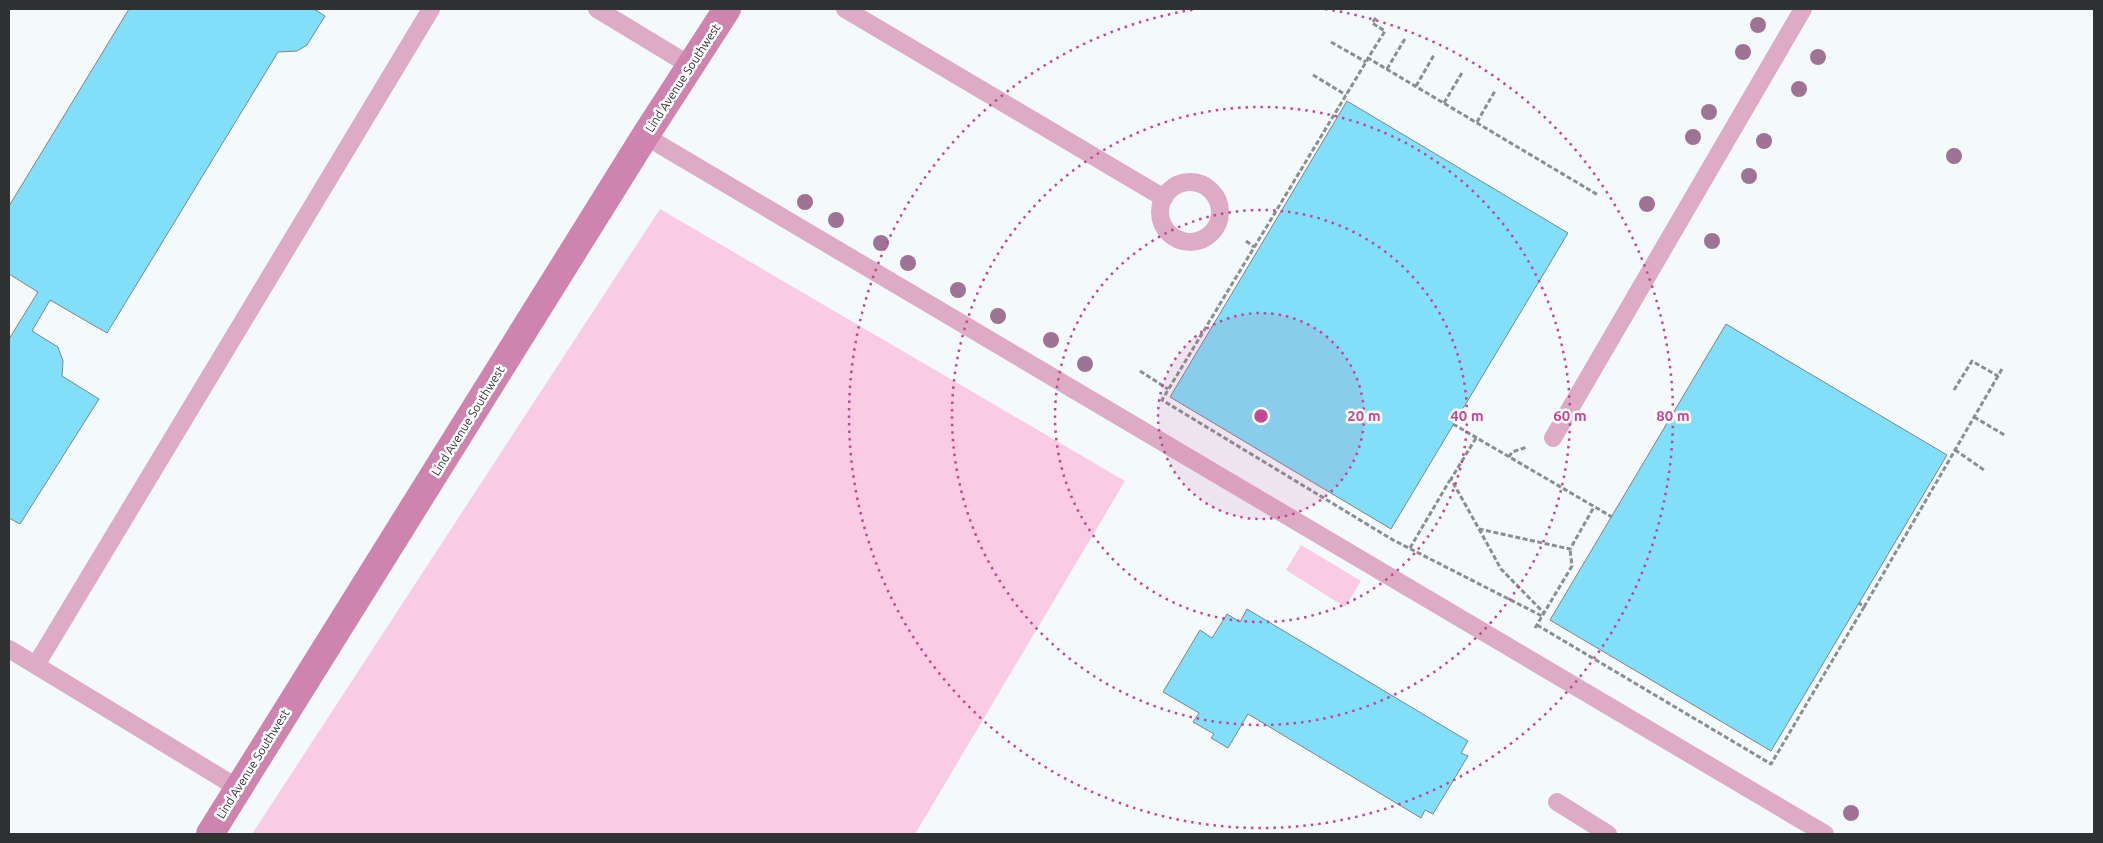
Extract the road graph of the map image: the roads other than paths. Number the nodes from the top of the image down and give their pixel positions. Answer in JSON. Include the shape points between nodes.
{"nodes":[{"id":1,"x":431,"y":9,"type":"edge"},
{"id":2,"x":597,"y":9,"type":"edge"},
{"id":3,"x":727,"y":9,"type":"edge"},
{"id":4,"x":845,"y":9,"type":"edge"},
{"id":5,"x":1803,"y":9,"type":"edge"},
{"id":6,"x":691,"y":66,"type":"junction"},
{"id":7,"x":645,"y":136,"type":"junction"},
{"id":8,"x":1164,"y":198,"type":"dead end"},
{"id":9,"x":1553,"y":438,"type":"dead end"},
{"id":10,"x":9,"y":649,"type":"edge"},
{"id":11,"x":36,"y":665,"type":"junction"},
{"id":12,"x":238,"y":788,"type":"junction"},
{"id":13,"x":1557,"y":802,"type":"dead end"},
{"id":14,"x":210,"y":834,"type":"edge"},
{"id":15,"x":1608,"y":834,"type":"edge"},
{"id":16,"x":1825,"y":834,"type":"edge"}],
"edges":[{"from":1,"to":11,"type":"lane"},
{"from":2,"to":6,"type":"lane"},
{"from":3,"to":6,"type":"main road","name":"Lind Avenue Southwest"},
{"from":4,"to":8,"type":"lane"},
{"from":5,"to":9,"type":"lane"},
{"from":6,"to":7,"type":"main road","name":"Lind Avenue Southwest"},
{"from":7,"to":12,"type":"main road","name":"Lind Avenue Southwest"},
{"from":7,"to":16,"type":"lane"},
{"from":10,"to":11,"type":"lane"},
{"from":11,"to":12,"type":"lane"},
{"from":12,"to":14,"type":"main road","name":"Lind Avenue Southwest"},
{"from":13,"to":15,"type":"lane"}]}
